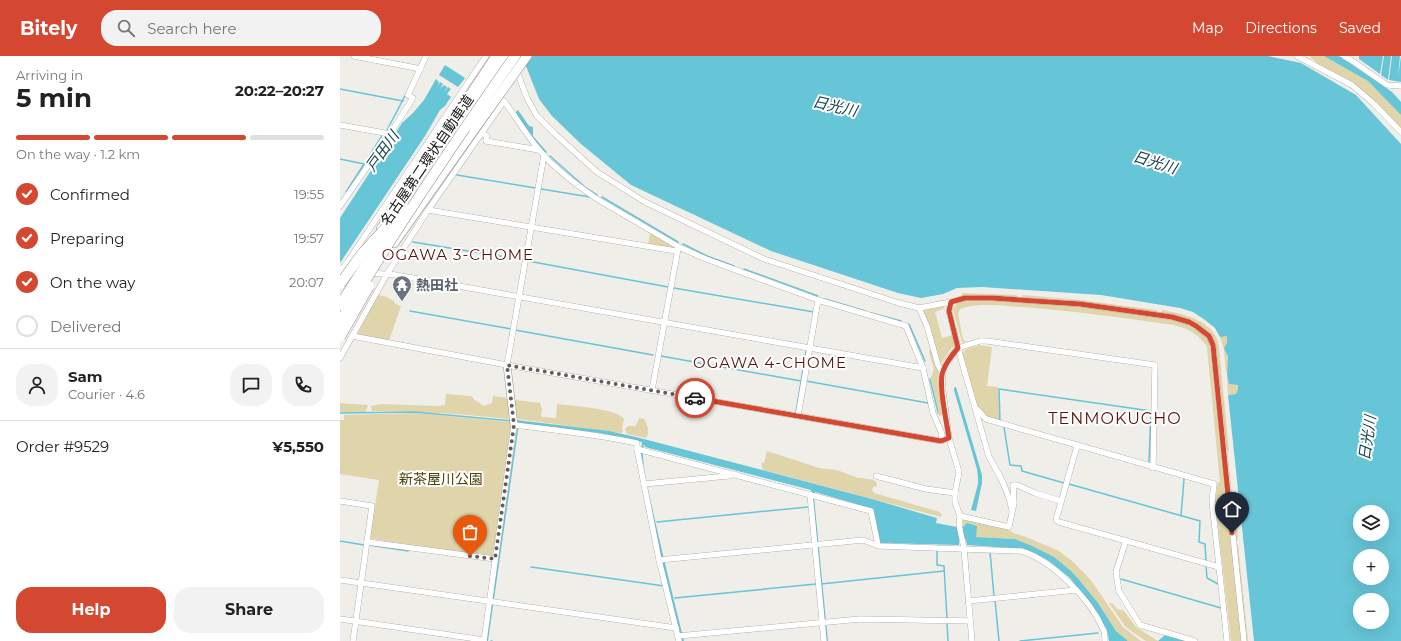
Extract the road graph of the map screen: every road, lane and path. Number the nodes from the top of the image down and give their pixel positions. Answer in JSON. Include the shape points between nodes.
{"nodes":[{"id":1,"x":354,"y":56,"type":"edge"},
{"id":2,"x":426,"y":56,"type":"edge"},
{"id":3,"x":486,"y":56,"type":"edge"},
{"id":4,"x":496,"y":56,"type":"edge"},
{"id":5,"x":505,"y":56,"type":"edge"},
{"id":6,"x":512,"y":56,"type":"edge"},
{"id":7,"x":515,"y":56,"type":"edge"},
{"id":8,"x":526,"y":56,"type":"edge"},
{"id":9,"x":1297,"y":56,"type":"edge"},
{"id":10,"x":1307,"y":56,"type":"edge"},
{"id":11,"x":1344,"y":56,"type":"edge"},
{"id":12,"x":1318,"y":66,"type":"junction"},
{"id":13,"x":420,"y":69,"type":"junction"},
{"id":14,"x":1401,"y":86,"type":"edge"},
{"id":15,"x":340,"y":125,"type":"edge"},
{"id":16,"x":478,"y":131,"type":"junction"},
{"id":17,"x":1401,"y":132,"type":"edge"},
{"id":18,"x":390,"y":134,"type":"junction"},
{"id":19,"x":539,"y":150,"type":"junction"},
{"id":20,"x":544,"y":155,"type":"junction"},
{"id":21,"x":425,"y":188,"type":"junction"},
{"id":22,"x":340,"y":194,"type":"edge"},
{"id":23,"x":346,"y":196,"type":"junction"},
{"id":24,"x":340,"y":206,"type":"edge"},
{"id":25,"x":404,"y":208,"type":"junction"},
{"id":26,"x":428,"y":210,"type":"junction"},
{"id":27,"x":531,"y":226,"type":"junction"},
{"id":28,"x":678,"y":249,"type":"junction"},
{"id":29,"x":341,"y":270,"type":"edge"},
{"id":30,"x":353,"y":270,"type":"junction"},
{"id":31,"x":373,"y":273,"type":"junction"},
{"id":32,"x":387,"y":274,"type":"junction"},
{"id":33,"x":340,"y":284,"type":"edge"},
{"id":34,"x":340,"y":290,"type":"edge"},
{"id":35,"x":519,"y":297,"type":"junction"},
{"id":36,"x":818,"y":300,"type":"junction"},
{"id":37,"x":951,"y":302,"type":"junction"},
{"id":38,"x":340,"y":305,"type":"edge"},
{"id":39,"x":919,"y":308,"type":"junction"},
{"id":40,"x":340,"y":322,"type":"edge"},
{"id":41,"x":664,"y":322,"type":"junction"},
{"id":42,"x":340,"y":328,"type":"edge"},
{"id":43,"x":352,"y":336,"type":"junction"},
{"id":44,"x":340,"y":338,"type":"edge"},
{"id":45,"x":809,"y":348,"type":"junction"},
{"id":46,"x":958,"y":348,"type":"junction"},
{"id":47,"x":340,"y":358,"type":"edge"},
{"id":48,"x":507,"y":365,"type":"junction"},
{"id":49,"x":923,"y":368,"type":"junction"},
{"id":50,"x":942,"y":372,"type":"junction"},
{"id":51,"x":652,"y":390,"type":"junction"},
{"id":52,"x":976,"y":408,"type":"junction"},
{"id":53,"x":798,"y":416,"type":"junction"},
{"id":54,"x":516,"y":424,"type":"junction"},
{"id":55,"x":949,"y":438,"type":"junction"},
{"id":56,"x":941,"y":441,"type":"junction"},
{"id":57,"x":1077,"y":446,"type":"junction"},
{"id":58,"x":640,"y":449,"type":"junction"},
{"id":59,"x":1153,"y":468,"type":"junction"},
{"id":60,"x":735,"y":474,"type":"junction"},
{"id":61,"x":876,"y":476,"type":"dead end"},
{"id":62,"x":646,"y":484,"type":"junction"},
{"id":63,"x":955,"y":493,"type":"junction"},
{"id":64,"x":813,"y":495,"type":"junction"},
{"id":65,"x":340,"y":501,"type":"edge"},
{"id":66,"x":1061,"y":501,"type":"junction"},
{"id":67,"x":1012,"y":510,"type":"junction"},
{"id":68,"x":960,"y":516,"type":"junction"},
{"id":69,"x":1126,"y":540,"type":"junction"},
{"id":70,"x":367,"y":542,"type":"junction"},
{"id":71,"x":817,"y":545,"type":"junction"},
{"id":72,"x":878,"y":545,"type":"junction"},
{"id":73,"x":964,"y":548,"type":"junction"},
{"id":74,"x":495,"y":559,"type":"junction"},
{"id":75,"x":662,"y":560,"type":"junction"},
{"id":76,"x":1219,"y":567,"type":"junction"},
{"id":77,"x":340,"y":580,"type":"edge"},
{"id":78,"x":361,"y":583,"type":"junction"},
{"id":79,"x":1076,"y":590,"type":"junction"},
{"id":80,"x":968,"y":601,"type":"junction"},
{"id":81,"x":492,"y":602,"type":"junction"},
{"id":82,"x":340,"y":619,"type":"edge"},
{"id":83,"x":356,"y":621,"type":"junction"},
{"id":84,"x":970,"y":621,"type":"junction"},
{"id":85,"x":824,"y":622,"type":"junction"},
{"id":86,"x":676,"y":628,"type":"junction"},
{"id":87,"x":680,"y":637,"type":"edge"},
{"id":88,"x":484,"y":640,"type":"edge"},
{"id":89,"x":353,"y":641,"type":"edge"},
{"id":90,"x":824,"y":641,"type":"edge"},
{"id":91,"x":972,"y":641,"type":"edge"},
{"id":92,"x":1105,"y":641,"type":"edge"},
{"id":93,"x":1195,"y":641,"type":"edge"},
{"id":94,"x":1227,"y":641,"type":"edge"},
{"id":95,"x":1244,"y":641,"type":"edge"}],
"edges":[{"from":1,"to":13,"type":"street"},
{"from":2,"to":13,"type":"street"},
{"from":3,"to":29,"type":"street"},
{"from":4,"to":30,"type":"highway"},
{"from":5,"to":25,"type":"highway","name":"名古屋第二環状自動車道"},
{"from":6,"to":39,"type":"street","via":[[527,98],[538,116],[573,152],[616,185],[657,209],[764,259]]},
{"from":7,"to":21,"type":"highway","name":"名古屋第二環状自動車道","bridge":true},
{"from":8,"to":16,"type":"highway","bridge":true},
{"from":9,"to":12,"type":"street"},
{"from":10,"to":12,"type":"street"},
{"from":11,"to":14,"type":"street","via":[[1387,85]]},
{"from":12,"to":17,"type":"street","via":[[1355,88]]},
{"from":13,"to":18,"type":"street","via":[[408,95],[412,98]]},
{"from":15,"to":18,"type":"street"},
{"from":16,"to":19,"type":"street","via":[[487,136],[486,141]]},
{"from":16,"to":19,"type":"street","via":[[504,101]]},
{"from":16,"to":26,"type":"street"},
{"from":16,"to":31,"type":"highway"},
{"from":18,"to":23,"type":"street"},
{"from":19,"to":20,"type":"street"},
{"from":20,"to":27,"type":"street"},
{"from":20,"to":28,"type":"street","via":[[585,190]]},
{"from":21,"to":40,"type":"highway","name":"名古屋第二環状自動車道","bridge":true},
{"from":21,"to":44,"type":"highway","bridge":true,"via":[[391,243]]},
{"from":22,"to":23,"type":"street"},
{"from":23,"to":24,"type":"street"},
{"from":25,"to":33,"type":"highway","bridge":true},
{"from":25,"to":38,"type":"highway","name":"名古屋第二環状自動車道","bridge":true},
{"from":26,"to":27,"type":"street"},
{"from":26,"to":32,"type":"street"},
{"from":27,"to":28,"type":"street"},
{"from":27,"to":35,"type":"street"},
{"from":28,"to":36,"type":"street"},
{"from":28,"to":41,"type":"street"},
{"from":29,"to":30,"type":"street"},
{"from":30,"to":31,"type":"street"},
{"from":30,"to":34,"type":"highway"},
{"from":31,"to":32,"type":"street"},
{"from":31,"to":42,"type":"highway"},
{"from":32,"to":35,"type":"street"},
{"from":32,"to":43,"type":"street"},
{"from":35,"to":41,"type":"street"},
{"from":35,"to":48,"type":"street"},
{"from":36,"to":45,"type":"street"},
{"from":36,"to":49,"type":"street","via":[[906,326]]},
{"from":37,"to":39,"type":"street"},
{"from":37,"to":46,"type":"street","via":[[949,311]]},
{"from":37,"to":95,"type":"street","via":[[965,298],[992,298],[1080,304],[1172,317],[1189,322],[1209,336],[1213,345]]},
{"from":39,"to":50,"type":"street"},
{"from":41,"to":45,"type":"street"},
{"from":41,"to":51,"type":"street"},
{"from":43,"to":47,"type":"street"},
{"from":43,"to":48,"type":"street"},
{"from":45,"to":49,"type":"street"},
{"from":45,"to":53,"type":"street"},
{"from":46,"to":50,"type":"street"},
{"from":46,"to":52,"type":"street"},
{"from":46,"to":59,"type":"street","via":[[987,341],[1155,365]]},
{"from":48,"to":51,"type":"street"},
{"from":48,"to":54,"type":"street"},
{"from":49,"to":56,"type":"street","via":[[933,413],[942,434]]},
{"from":50,"to":55,"type":"street"},
{"from":51,"to":53,"type":"street"},
{"from":52,"to":57,"type":"street","via":[[986,419]]},
{"from":52,"to":67,"type":"street","via":[[989,457],[999,472]]},
{"from":53,"to":56,"type":"street"},
{"from":54,"to":58,"type":"street","via":[[618,439],[637,443]]},
{"from":54,"to":74,"type":"street"},
{"from":55,"to":56,"type":"street"},
{"from":55,"to":63,"type":"street","via":[[958,472]]},
{"from":57,"to":59,"type":"street"},
{"from":57,"to":66,"type":"street"},
{"from":58,"to":60,"type":"street"},
{"from":58,"to":62,"type":"street"},
{"from":59,"to":76,"type":"street","via":[[1214,484],[1212,501]]},
{"from":60,"to":62,"type":"street"},
{"from":60,"to":64,"type":"street"},
{"from":61,"to":63,"type":"street","via":[[926,489]]},
{"from":62,"to":75,"type":"street"},
{"from":63,"to":68,"type":"street"},
{"from":64,"to":71,"type":"street"},
{"from":64,"to":72,"type":"street","via":[[870,511]]},
{"from":65,"to":70,"type":"street","via":[[372,506]]},
{"from":66,"to":67,"type":"street","via":[[1013,485]]},
{"from":66,"to":69,"type":"street","via":[[1056,520],[1059,522]]},
{"from":67,"to":68,"type":"street","via":[[1009,527]]},
{"from":68,"to":73,"type":"street","via":[[959,525]]},
{"from":69,"to":76,"type":"street"},
{"from":69,"to":93,"type":"street","via":[[1116,572],[1119,591],[1140,625]]},
{"from":70,"to":74,"type":"street"},
{"from":70,"to":78,"type":"street"},
{"from":71,"to":72,"type":"street","via":[[863,540]]},
{"from":71,"to":75,"type":"street"},
{"from":71,"to":85,"type":"street"},
{"from":72,"to":73,"type":"street"},
{"from":73,"to":79,"type":"street","via":[[1028,553],[1058,572]]},
{"from":73,"to":80,"type":"street"},
{"from":74,"to":81,"type":"street"},
{"from":75,"to":86,"type":"street"},
{"from":76,"to":94,"type":"street"},
{"from":77,"to":78,"type":"street"},
{"from":78,"to":81,"type":"street"},
{"from":78,"to":83,"type":"street"},
{"from":79,"to":80,"type":"street"},
{"from":79,"to":92,"type":"street","via":[[1104,630]]},
{"from":80,"to":84,"type":"street"},
{"from":81,"to":86,"type":"street"},
{"from":81,"to":88,"type":"street"},
{"from":82,"to":83,"type":"street"},
{"from":83,"to":88,"type":"street"},
{"from":83,"to":89,"type":"street"},
{"from":84,"to":85,"type":"street","via":[[860,619]]},
{"from":84,"to":91,"type":"street"},
{"from":85,"to":87,"type":"street"},
{"from":85,"to":90,"type":"street"},
{"from":86,"to":87,"type":"street"}]}
